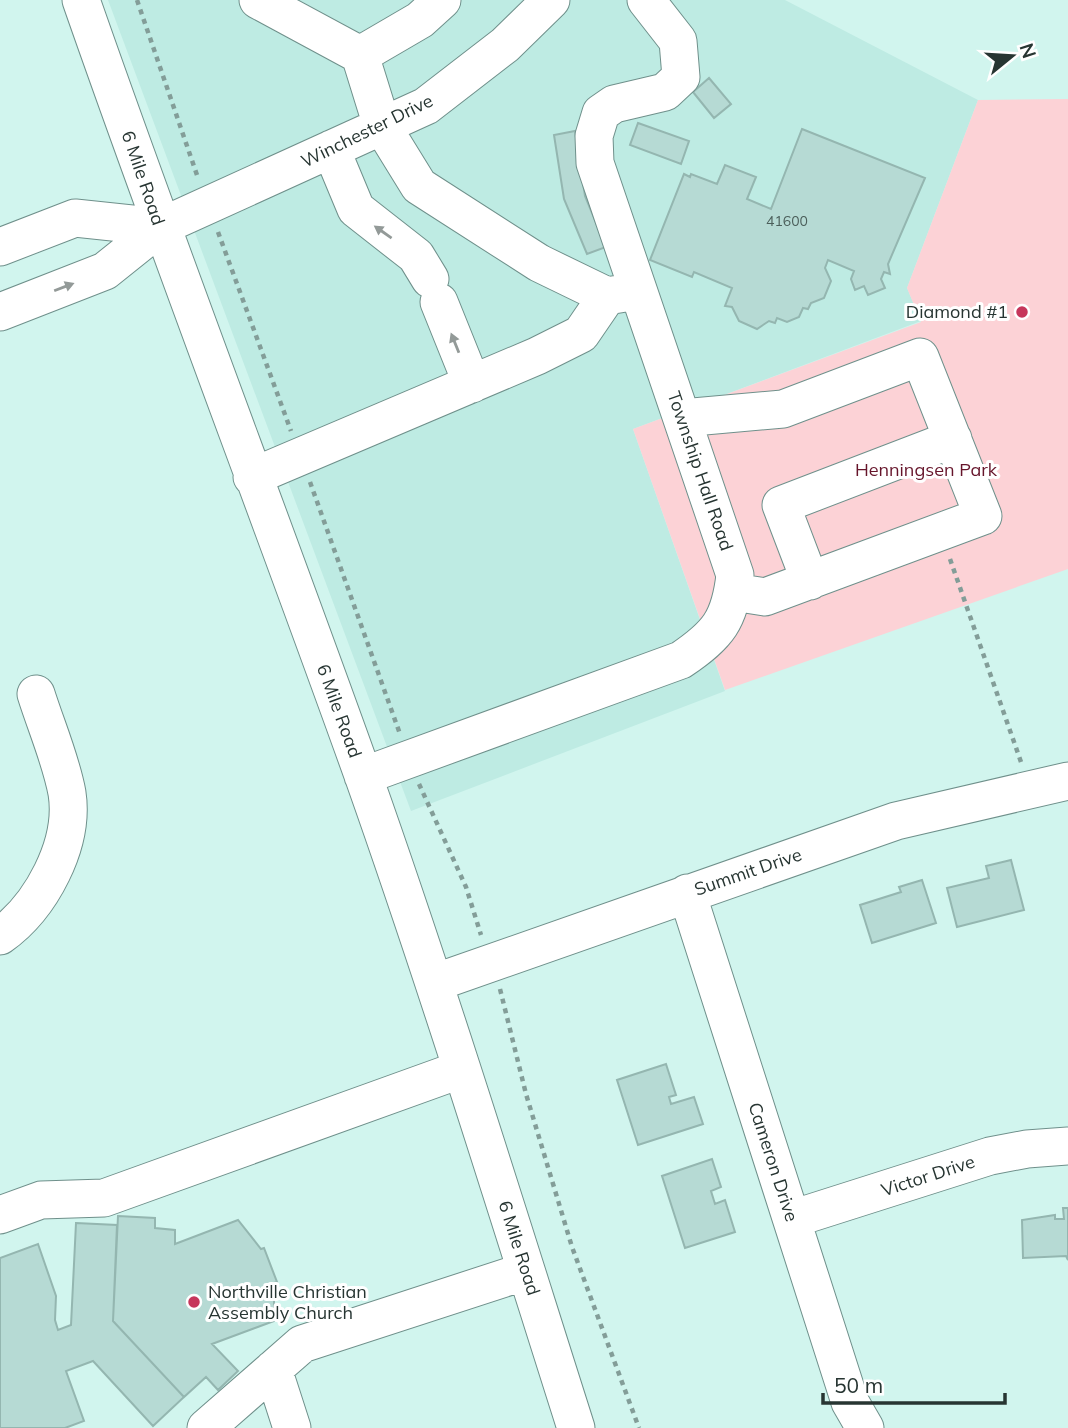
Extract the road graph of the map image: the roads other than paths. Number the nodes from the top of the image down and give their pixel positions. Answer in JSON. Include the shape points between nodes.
{"nodes":[{"id":1,"x":81,"y":0,"type":"edge"},
{"id":2,"x":258,"y":0,"type":"edge"},
{"id":3,"x":442,"y":0,"type":"edge"},
{"id":4,"x":551,"y":0,"type":"edge"},
{"id":5,"x":646,"y":0,"type":"edge"},
{"id":6,"x":360,"y":55,"type":"junction"},
{"id":7,"x":382,"y":126,"type":"junction"},
{"id":8,"x":331,"y":149,"type":"junction"},
{"id":9,"x":160,"y":227,"type":"junction"},
{"id":10,"x":0,"y":247,"type":"edge"},
{"id":11,"x":623,"y":293,"type":"junction"},
{"id":12,"x":0,"y":312,"type":"edge"},
{"id":13,"x":472,"y":384,"type":"junction"},
{"id":14,"x":682,"y":418,"type":"junction"},
{"id":15,"x":953,"y":439,"type":"junction"},
{"id":16,"x":253,"y":477,"type":"junction"},
{"id":17,"x":810,"y":581,"type":"junction"},
{"id":18,"x":733,"y":592,"type":"junction"},
{"id":19,"x":36,"y":694,"type":"dead end"},
{"id":20,"x":363,"y":776,"type":"junction"},
{"id":21,"x":1068,"y":781,"type":"edge"},
{"id":22,"x":687,"y":893,"type":"junction"},
{"id":23,"x":0,"y":936,"type":"edge"},
{"id":24,"x":434,"y":983,"type":"junction"},
{"id":25,"x":462,"y":1069,"type":"junction"},
{"id":26,"x":1068,"y":1146,"type":"edge"},
{"id":27,"x":0,"y":1215,"type":"edge"},
{"id":28,"x":792,"y":1219,"type":"junction"},
{"id":29,"x":526,"y":1271,"type":"junction"},
{"id":30,"x":273,"y":1369,"type":"junction"},
{"id":31,"x":206,"y":1428,"type":"edge"},
{"id":32,"x":292,"y":1428,"type":"edge"},
{"id":33,"x":576,"y":1428,"type":"edge"},
{"id":34,"x":865,"y":1428,"type":"edge"}],
"edges":[{"from":1,"to":9,"type":"street","name":"6 Mile Road"},
{"from":2,"to":6,"type":"street"},
{"from":3,"to":6,"type":"street","via":[[421,20]]},
{"from":4,"to":7,"type":"street","name":"Winchester Drive","via":[[472,73],[426,106]]},
{"from":5,"to":11,"type":"street","name":"Township Hall Road","via":[[678,41],[681,77],[658,95],[614,104],[601,113],[594,136]]},
{"from":6,"to":7,"type":"street"},
{"from":7,"to":8,"type":"street","name":"Winchester Drive"},
{"from":7,"to":11,"type":"street","via":[[419,186],[539,263]]},
{"from":8,"to":9,"type":"street","name":"Winchester Drive"},
{"from":13,"to":8,"type":"street","one_way":true,"via":[[435,290],[416,256],[356,209]]},
{"from":9,"to":10,"type":"street","via":[[75,218]]},
{"from":12,"to":9,"type":"street","name":"Winchester Drive","one_way":true,"via":[[106,271]]},
{"from":9,"to":16,"type":"street","name":"6 Mile Road"},
{"from":11,"to":13,"type":"street","via":[[581,334]]},
{"from":11,"to":14,"type":"street","name":"Township Hall Road"},
{"from":13,"to":16,"type":"street"},
{"from":14,"to":15,"type":"street","via":[[783,409],[920,357]]},
{"from":14,"to":18,"type":"street","name":"Township Hall Road","via":[[735,575]]},
{"from":15,"to":17,"type":"street","via":[[781,505]]},
{"from":15,"to":17,"type":"street","via":[[983,516]]},
{"from":16,"to":20,"type":"street","name":"6 Mile Road"},
{"from":17,"to":18,"type":"street","via":[[765,597]]},
{"from":18,"to":20,"type":"street","name":"Township Hall Road","via":[[731,607],[711,640],[681,660]]},
{"from":19,"to":23,"type":"street","via":[[67,795],[66,825],[46,884]]},
{"from":20,"to":24,"type":"street","name":"6 Mile Road"},
{"from":21,"to":22,"type":"street","name":"Summit Drive","via":[[896,821]]},
{"from":22,"to":24,"type":"street","name":"Summit Drive"},
{"from":22,"to":28,"type":"street","name":"Cameron Drive"},
{"from":24,"to":25,"type":"street","name":"6 Mile Road"},
{"from":25,"to":27,"type":"street","via":[[104,1198],[41,1200]]},
{"from":25,"to":29,"type":"street","name":"6 Mile Road"},
{"from":26,"to":28,"type":"street","name":"Victor Drive","via":[[990,1156]]},
{"from":28,"to":34,"type":"street","name":"Cameron Drive","via":[[850,1402]]},
{"from":29,"to":30,"type":"street","via":[[302,1344]]},
{"from":29,"to":33,"type":"street","name":"6 Mile Road"},
{"from":30,"to":31,"type":"street"},
{"from":30,"to":32,"type":"street"}]}
